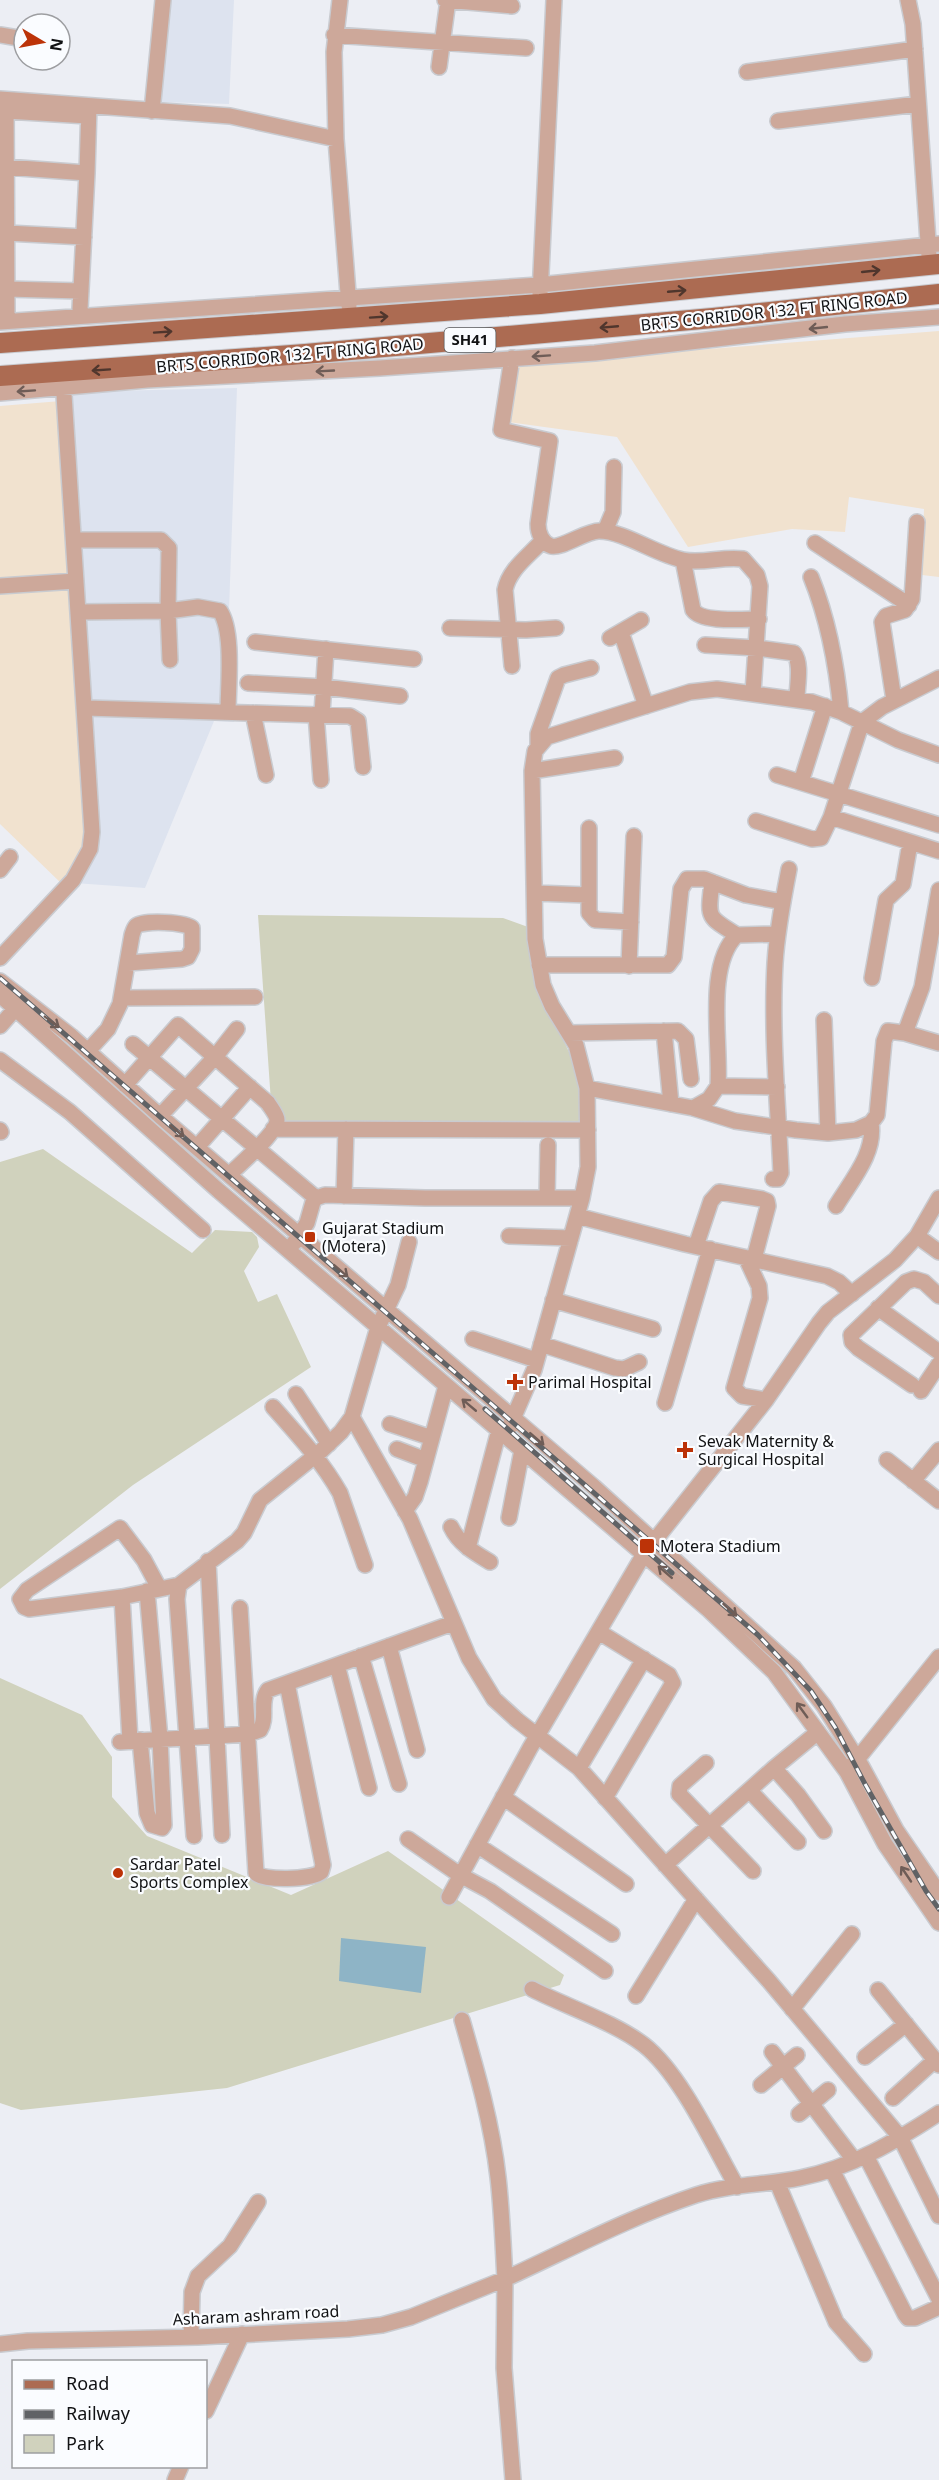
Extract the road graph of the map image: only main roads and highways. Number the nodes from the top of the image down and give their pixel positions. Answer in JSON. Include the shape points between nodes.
{"nodes":[{"id":1,"x":934,"y":255,"type":"edge"},
{"id":2,"x":939,"y":294,"type":"edge"},
{"id":3,"x":0,"y":343,"type":"edge"},
{"id":4,"x":0,"y":376,"type":"edge"}],
"edges":[{"from":3,"to":1,"type":"main road","name":"BRTS CORRIDOR 132 FT RING ROAD","number":"SH41","one_way":true,"via":[[349,319],[540,294]]},
{"from":2,"to":4,"type":"main road","name":"BRTS CORRIDOR 132 FT RING ROAD","number":"SH41","one_way":true,"via":[[63,380]]}]}
